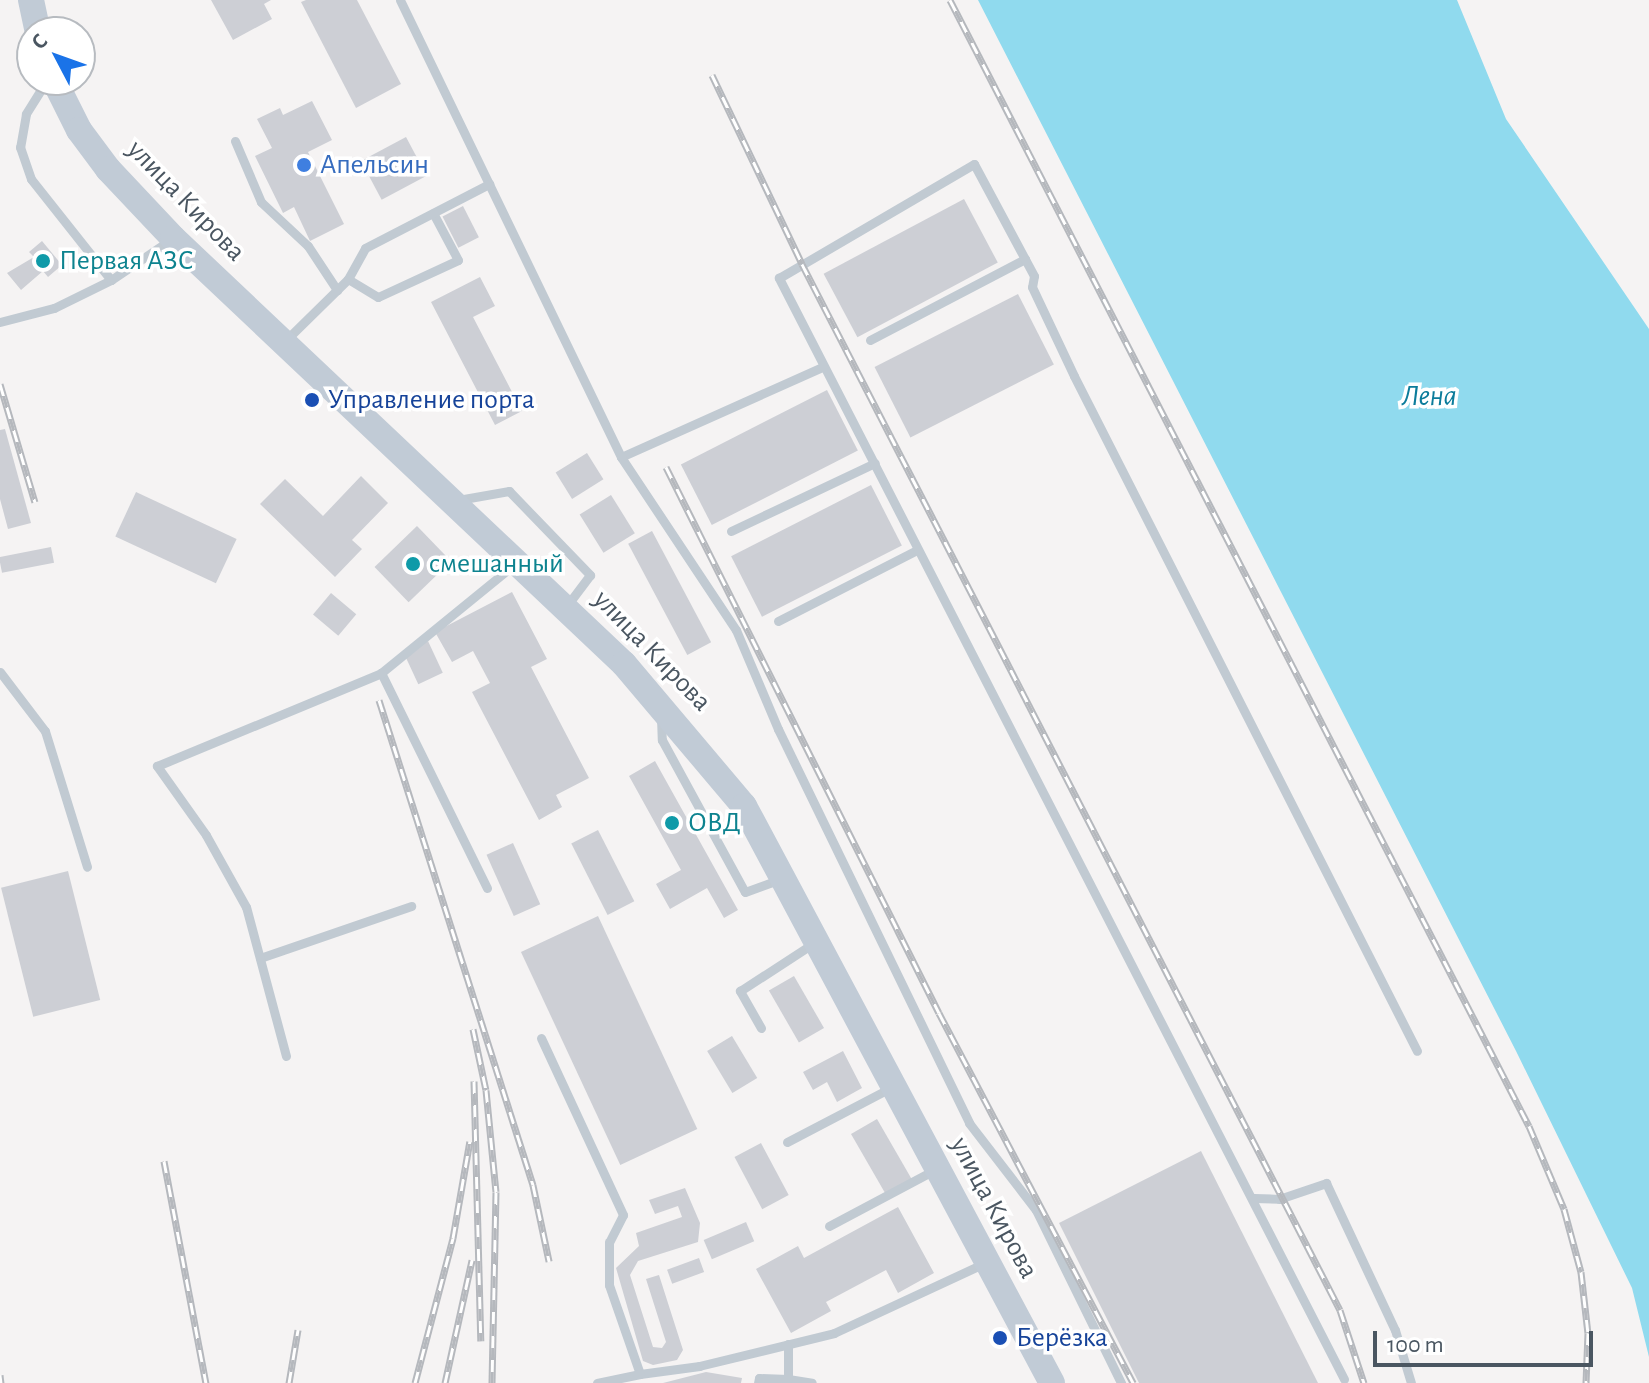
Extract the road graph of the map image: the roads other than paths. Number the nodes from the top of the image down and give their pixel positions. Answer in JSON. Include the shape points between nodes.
{"nodes":[{"id":1,"x":400,"y":0,"type":"edge"},
{"id":2,"x":37,"y":96,"type":"edge"},
{"id":3,"x":62,"y":96,"type":"edge"},
{"id":4,"x":235,"y":141,"type":"dead end"},
{"id":5,"x":489,"y":184,"type":"junction"},
{"id":6,"x":433,"y":213,"type":"junction"},
{"id":7,"x":173,"y":238,"type":"junction"},
{"id":8,"x":1025,"y":259,"type":"junction"},
{"id":9,"x":348,"y":279,"type":"junction"},
{"id":10,"x":111,"y":280,"type":"junction"},
{"id":11,"x":337,"y":290,"type":"junction"},
{"id":12,"x":0,"y":322,"type":"edge"},
{"id":13,"x":870,"y":340,"type":"dead end"},
{"id":14,"x":283,"y":343,"type":"junction"},
{"id":15,"x":824,"y":366,"type":"junction"},
{"id":16,"x":621,"y":457,"type":"junction"},
{"id":17,"x":875,"y":463,"type":"junction"},
{"id":18,"x":454,"y":500,"type":"junction"},
{"id":19,"x":731,"y":531,"type":"dead end"},
{"id":20,"x":917,"y":550,"type":"junction"},
{"id":21,"x":518,"y":561,"type":"junction"},
{"id":22,"x":566,"y":607,"type":"junction"},
{"id":23,"x":778,"y":621,"type":"dead end"},
{"id":24,"x":0,"y":672,"type":"edge"},
{"id":25,"x":381,"y":673,"type":"junction"},
{"id":26,"x":661,"y":705,"type":"junction"},
{"id":27,"x":87,"y":867,"type":"dead end"},
{"id":28,"x":784,"y":878,"type":"junction"},
{"id":29,"x":487,"y":888,"type":"dead end"},
{"id":30,"x":411,"y":906,"type":"dead end"},
{"id":31,"x":817,"y":941,"type":"junction"},
{"id":32,"x":260,"y":958,"type":"junction"},
{"id":33,"x":761,"y":1028,"type":"dead end"},
{"id":34,"x":541,"y":1038,"type":"dead end"},
{"id":35,"x":1417,"y":1051,"type":"dead end"},
{"id":36,"x":286,"y":1056,"type":"dead end"},
{"id":37,"x":892,"y":1087,"type":"junction"},
{"id":38,"x":787,"y":1142,"type":"dead end"},
{"id":39,"x":936,"y":1169,"type":"junction"},
{"id":40,"x":1254,"y":1198,"type":"junction"},
{"id":41,"x":829,"y":1226,"type":"dead end"},
{"id":42,"x":987,"y":1262,"type":"junction"},
{"id":43,"x":788,"y":1344,"type":"junction"},
{"id":44,"x":640,"y":1374,"type":"junction"},
{"id":45,"x":788,"y":1379,"type":"junction"},
{"id":46,"x":1344,"y":1379,"type":"dead end"},
{"id":47,"x":597,"y":1383,"type":"edge"},
{"id":48,"x":758,"y":1383,"type":"edge"},
{"id":49,"x":812,"y":1383,"type":"edge"},
{"id":50,"x":1052,"y":1383,"type":"edge"},
{"id":51,"x":1121,"y":1383,"type":"edge"},
{"id":52,"x":1411,"y":1383,"type":"edge"}],
"edges":[{"from":1,"to":5,"type":"lane"},
{"from":2,"to":10,"type":"lane","via":[[26,114],[24,158],[31,179]]},
{"from":3,"to":7,"type":"main road","name":"улица Кирова","via":[[108,169]]},
{"from":4,"to":11,"type":"lane","via":[[261,202],[308,246]]},
{"from":5,"to":6,"type":"lane"},
{"from":5,"to":16,"type":"lane"},
{"from":6,"to":9,"type":"lane","via":[[365,248]]},
{"from":6,"to":9,"type":"lane","via":[[458,260],[378,297]]},
{"from":7,"to":10,"type":"lane"},
{"from":7,"to":14,"type":"main road","name":"улица Кирова"},
{"from":8,"to":13,"type":"lane"},
{"from":8,"to":15,"type":"lane","via":[[974,164],[779,278]]},
{"from":8,"to":35,"type":"lane","via":[[1034,276],[1032,287],[1074,376]]},
{"from":9,"to":11,"type":"lane"},
{"from":10,"to":12,"type":"lane","via":[[54,308]]},
{"from":11,"to":14,"type":"lane"},
{"from":14,"to":18,"type":"main road","name":"улица Кирова"},
{"from":15,"to":16,"type":"lane"},
{"from":15,"to":17,"type":"lane"},
{"from":16,"to":51,"type":"lane","via":[[736,630],[778,729],[969,1123],[1036,1210]]},
{"from":17,"to":19,"type":"lane"},
{"from":17,"to":20,"type":"lane"},
{"from":18,"to":21,"type":"main road","name":"улица Кирова"},
{"from":18,"to":22,"type":"lane","via":[[509,491],[590,575]]},
{"from":20,"to":23,"type":"lane"},
{"from":20,"to":40,"type":"lane"},
{"from":21,"to":22,"type":"main road","name":"улица Кирова"},
{"from":21,"to":25,"type":"lane"},
{"from":22,"to":26,"type":"main road","name":"улица Кирова"},
{"from":24,"to":27,"type":"lane","via":[[45,731]]},
{"from":25,"to":29,"type":"lane"},
{"from":25,"to":32,"type":"lane","via":[[157,766],[206,835],[246,907]]},
{"from":26,"to":28,"type":"main road","name":"улица Кирова","via":[[744,806]]},
{"from":26,"to":28,"type":"lane","via":[[662,740],[745,892]]},
{"from":28,"to":31,"type":"main road","name":"улица Кирова"},
{"from":30,"to":32,"type":"lane"},
{"from":31,"to":33,"type":"lane","via":[[740,991]]},
{"from":31,"to":37,"type":"main road","name":"улица Кирова"},
{"from":32,"to":36,"type":"lane"},
{"from":34,"to":44,"type":"lane","via":[[623,1215],[609,1242],[609,1285]]},
{"from":37,"to":38,"type":"lane"},
{"from":37,"to":39,"type":"main road","name":"улица Кирова"},
{"from":39,"to":41,"type":"lane"},
{"from":39,"to":42,"type":"main road","name":"улица Кирова"},
{"from":40,"to":46,"type":"lane"},
{"from":40,"to":52,"type":"lane","via":[[1279,1199],[1326,1183],[1395,1330]]},
{"from":42,"to":43,"type":"lane","via":[[834,1333]]},
{"from":42,"to":50,"type":"main road","name":"улица Кирова"},
{"from":43,"to":44,"type":"lane"},
{"from":43,"to":45,"type":"lane"},
{"from":44,"to":47,"type":"lane"},
{"from":45,"to":48,"type":"lane","via":[[759,1378]]},
{"from":45,"to":49,"type":"lane"}]}
